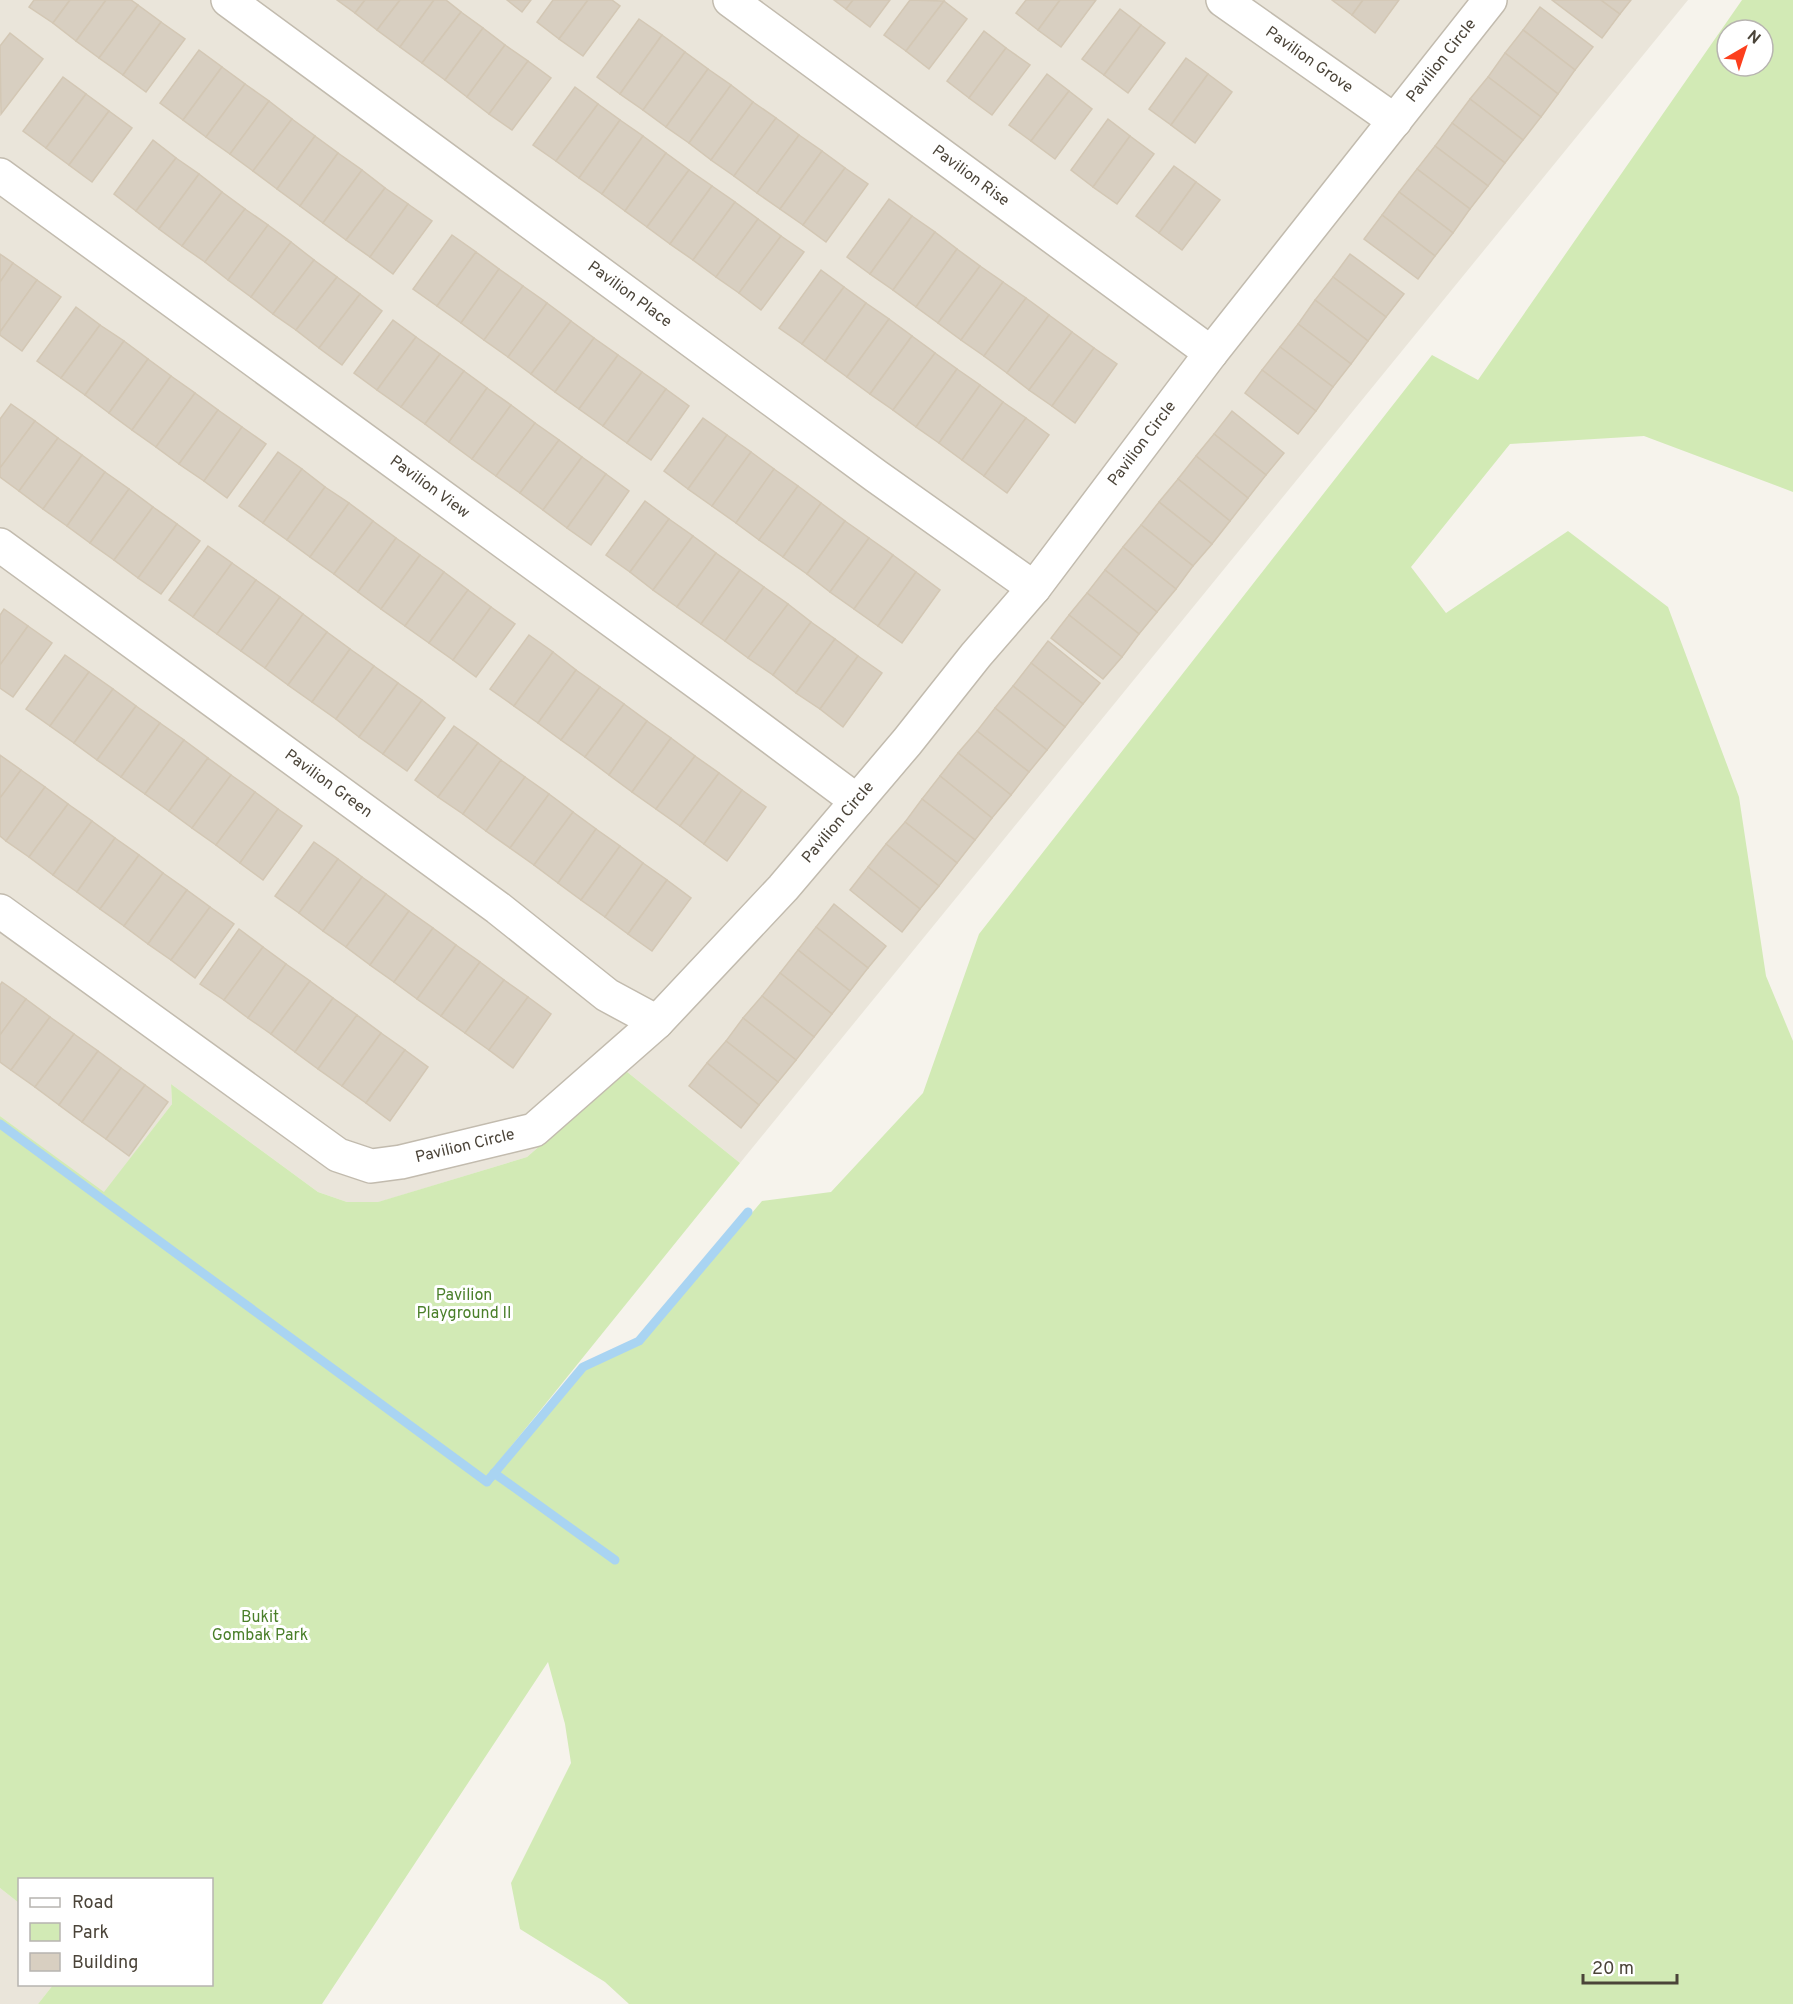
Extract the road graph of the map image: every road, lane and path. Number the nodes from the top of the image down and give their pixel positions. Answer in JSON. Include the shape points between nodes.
{"nodes":[{"id":1,"x":228,"y":0,"type":"edge"},
{"id":2,"x":730,"y":0,"type":"edge"},
{"id":3,"x":1222,"y":0,"type":"edge"},
{"id":4,"x":1490,"y":0,"type":"edge"},
{"id":5,"x":1395,"y":122,"type":"junction"},
{"id":6,"x":0,"y":175,"type":"edge"},
{"id":7,"x":1211,"y":353,"type":"junction"},
{"id":8,"x":0,"y":544,"type":"edge"},
{"id":9,"x":1034,"y":588,"type":"junction"},
{"id":10,"x":857,"y":801,"type":"junction"},
{"id":11,"x":0,"y":911,"type":"edge"},
{"id":12,"x":657,"y":1022,"type":"junction"}],
"edges":[{"from":1,"to":9,"type":"street","name":"Pavilion Place","via":[[856,462]]},
{"from":2,"to":7,"type":"street","name":"Pavilion Rise"},
{"from":3,"to":5,"type":"street","name":"Pavilion Grove"},
{"from":4,"to":5,"type":"street","name":"Pavilion Circle"},
{"from":5,"to":7,"type":"street","name":"Pavilion Circle"},
{"from":6,"to":10,"type":"street","name":"Pavilion View"},
{"from":7,"to":9,"type":"street","name":"Pavilion Circle"},
{"from":8,"to":12,"type":"street","name":"Pavilion Green","via":[[498,908],[607,995]]},
{"from":9,"to":10,"type":"street","name":"Pavilion Circle"},
{"from":10,"to":12,"type":"street","name":"Pavilion Circle","via":[[783,888]]},
{"from":11,"to":12,"type":"street","name":"Pavilion Circle","via":[[338,1155],[371,1166],[534,1130]]}]}
